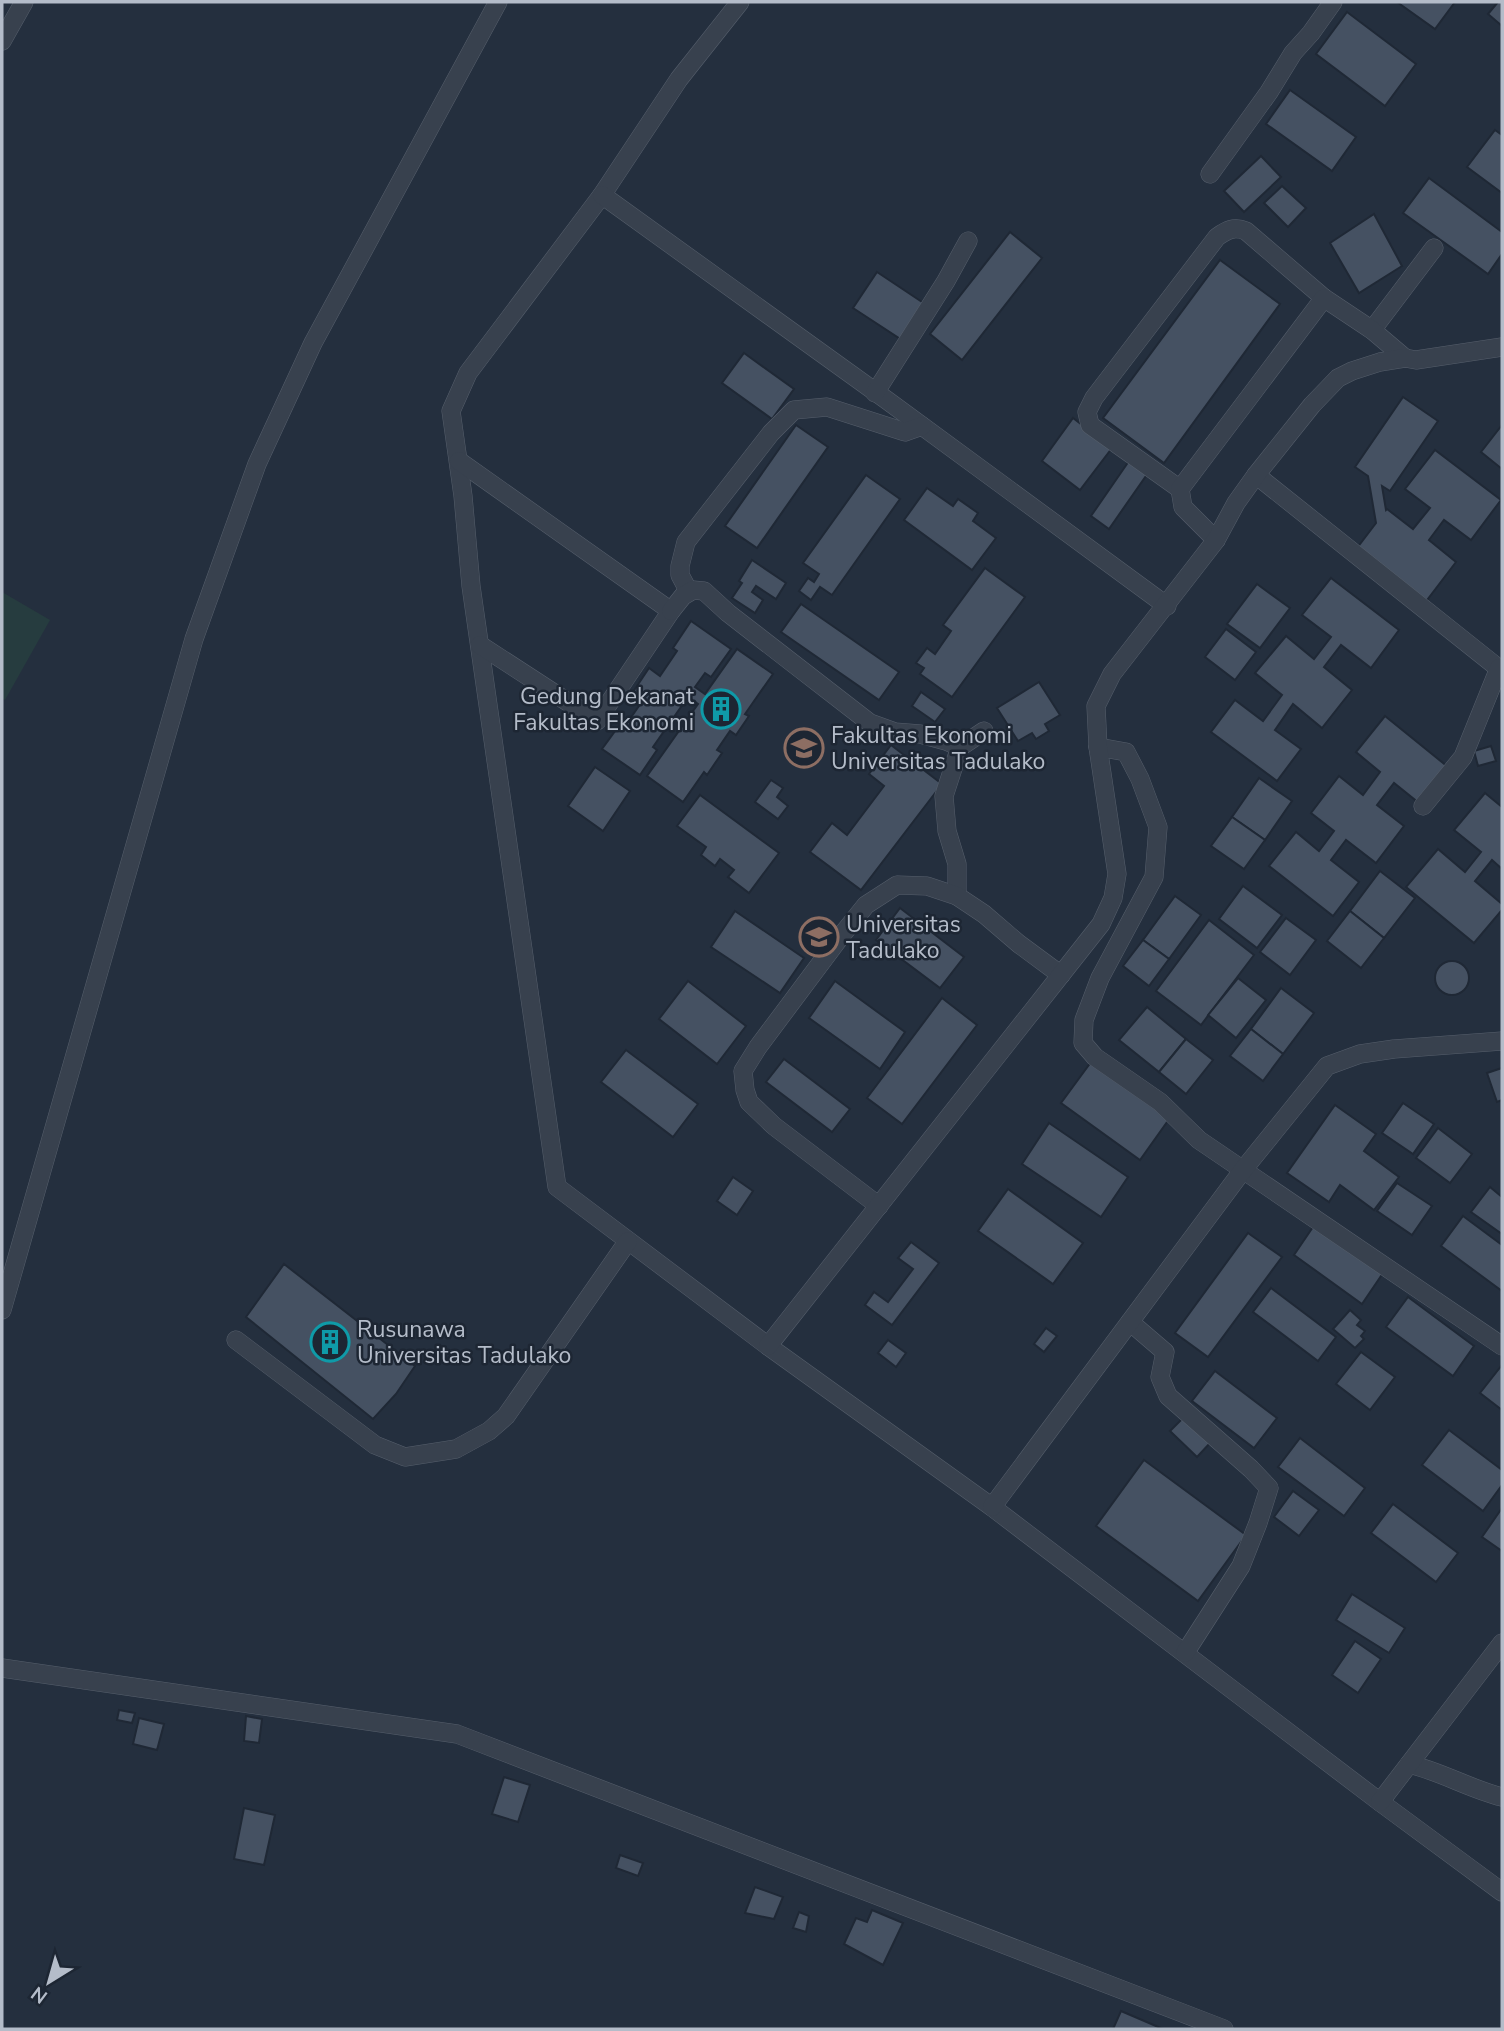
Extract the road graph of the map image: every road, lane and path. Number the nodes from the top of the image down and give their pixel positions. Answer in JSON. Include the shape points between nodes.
{"nodes":[{"id":1,"x":24,"y":2,"type":"edge"},
{"id":2,"x":498,"y":2,"type":"edge"},
{"id":3,"x":740,"y":2,"type":"edge"},
{"id":4,"x":1334,"y":2,"type":"edge"},
{"id":5,"x":2,"y":41,"type":"edge"},
{"id":6,"x":1210,"y":174,"type":"dead end"},
{"id":7,"x":602,"y":195,"type":"junction"},
{"id":8,"x":968,"y":241,"type":"dead end"},
{"id":9,"x":1434,"y":248,"type":"dead end"},
{"id":10,"x":1324,"y":298,"type":"junction"},
{"id":11,"x":1372,"y":330,"type":"junction"},
{"id":12,"x":1502,"y":347,"type":"edge"},
{"id":13,"x":1405,"y":358,"type":"junction"},
{"id":14,"x":875,"y":393,"type":"junction"},
{"id":15,"x":922,"y":426,"type":"junction"},
{"id":16,"x":459,"y":461,"type":"junction"},
{"id":17,"x":1256,"y":475,"type":"junction"},
{"id":18,"x":1180,"y":489,"type":"junction"},
{"id":19,"x":1216,"y":540,"type":"junction"},
{"id":20,"x":689,"y":592,"type":"junction"},
{"id":21,"x":1167,"y":606,"type":"junction"},
{"id":22,"x":671,"y":611,"type":"junction"},
{"id":23,"x":480,"y":645,"type":"junction"},
{"id":24,"x":1500,"y":669,"type":"edge"},
{"id":25,"x":984,"y":731,"type":"dead end"},
{"id":26,"x":960,"y":747,"type":"junction"},
{"id":27,"x":1098,"y":747,"type":"junction"},
{"id":28,"x":1423,"y":806,"type":"dead end"},
{"id":29,"x":957,"y":896,"type":"junction"},
{"id":30,"x":1061,"y":975,"type":"junction"},
{"id":31,"x":1502,"y":1041,"type":"edge"},
{"id":32,"x":1243,"y":1170,"type":"junction"},
{"id":33,"x":879,"y":1206,"type":"junction"},
{"id":34,"x":628,"y":1241,"type":"junction"},
{"id":35,"x":2,"y":1310,"type":"edge"},
{"id":36,"x":1130,"y":1322,"type":"junction"},
{"id":37,"x":236,"y":1340,"type":"dead end"},
{"id":38,"x":768,"y":1346,"type":"junction"},
{"id":39,"x":1502,"y":1346,"type":"edge"},
{"id":40,"x":992,"y":1507,"type":"junction"},
{"id":41,"x":1502,"y":1643,"type":"edge"},
{"id":42,"x":1185,"y":1653,"type":"junction"},
{"id":43,"x":2,"y":1668,"type":"edge"},
{"id":44,"x":1409,"y":1764,"type":"junction"},
{"id":45,"x":1502,"y":1797,"type":"edge"},
{"id":46,"x":1380,"y":1801,"type":"junction"},
{"id":47,"x":1502,"y":1892,"type":"edge"},
{"id":48,"x":1224,"y":2029,"type":"edge"}],
"edges":[{"from":1,"to":5,"type":"street"},
{"from":2,"to":35,"type":"street","via":[[313,343],[257,464],[194,639]]},
{"from":3,"to":7,"type":"street","via":[[679,79]]},
{"from":4,"to":6,"type":"street"},
{"from":7,"to":14,"type":"street"},
{"from":7,"to":16,"type":"street","via":[[468,373],[451,411]]},
{"from":8,"to":14,"type":"street"},
{"from":9,"to":11,"type":"street"},
{"from":10,"to":11,"type":"street"},
{"from":10,"to":18,"type":"street"},
{"from":10,"to":18,"type":"street","via":[[1246,231],[1226,230],[1094,398],[1087,412],[1090,425]]},
{"from":11,"to":13,"type":"street"},
{"from":12,"to":13,"type":"street"},
{"from":13,"to":17,"type":"street","via":[[1338,378]]},
{"from":14,"to":15,"type":"street"},
{"from":15,"to":20,"type":"street","via":[[905,432],[827,407],[794,410],[686,542],[680,575]]},
{"from":15,"to":21,"type":"street"},
{"from":16,"to":22,"type":"street"},
{"from":16,"to":23,"type":"street"},
{"from":17,"to":19,"type":"street"},
{"from":17,"to":24,"type":"street"},
{"from":18,"to":19,"type":"street","via":[[1183,507]]},
{"from":19,"to":21,"type":"street"},
{"from":20,"to":22,"type":"street"},
{"from":20,"to":26,"type":"street","via":[[704,591],[870,723]]},
{"from":21,"to":27,"type":"street","via":[[1112,674],[1096,706]]},
{"from":22,"to":23,"type":"street","via":[[597,721]]},
{"from":23,"to":34,"type":"street","via":[[557,1187]]},
{"from":24,"to":28,"type":"street","via":[[1463,757]]},
{"from":25,"to":26,"type":"street"},
{"from":26,"to":29,"type":"street","via":[[944,796],[947,831],[957,864]]},
{"from":27,"to":30,"type":"street","via":[[1117,874],[1113,898],[1101,924]]},
{"from":27,"to":32,"type":"street","via":[[1126,752],[1158,827],[1154,877],[1100,978],[1084,1020],[1083,1043],[1095,1057],[1160,1102],[1199,1140]]},
{"from":29,"to":30,"type":"street"},
{"from":29,"to":33,"type":"street","via":[[928,886],[897,886],[866,905],[743,1071],[749,1102]]},
{"from":30,"to":33,"type":"street"},
{"from":31,"to":32,"type":"street","via":[[1394,1049],[1360,1054],[1327,1066]]},
{"from":32,"to":36,"type":"street"},
{"from":32,"to":39,"type":"street"},
{"from":33,"to":38,"type":"street"},
{"from":34,"to":37,"type":"street","via":[[506,1416],[456,1449],[405,1457],[374,1446]]},
{"from":34,"to":38,"type":"street"},
{"from":36,"to":40,"type":"street"},
{"from":36,"to":42,"type":"street","via":[[1166,1352],[1160,1377],[1168,1396],[1269,1488],[1241,1566]]},
{"from":38,"to":40,"type":"street"},
{"from":40,"to":42,"type":"street"},
{"from":41,"to":44,"type":"street"},
{"from":42,"to":46,"type":"street"},
{"from":43,"to":48,"type":"street","via":[[457,1734]]},
{"from":44,"to":45,"type":"street"},
{"from":44,"to":46,"type":"street"},
{"from":46,"to":47,"type":"street"}]}
